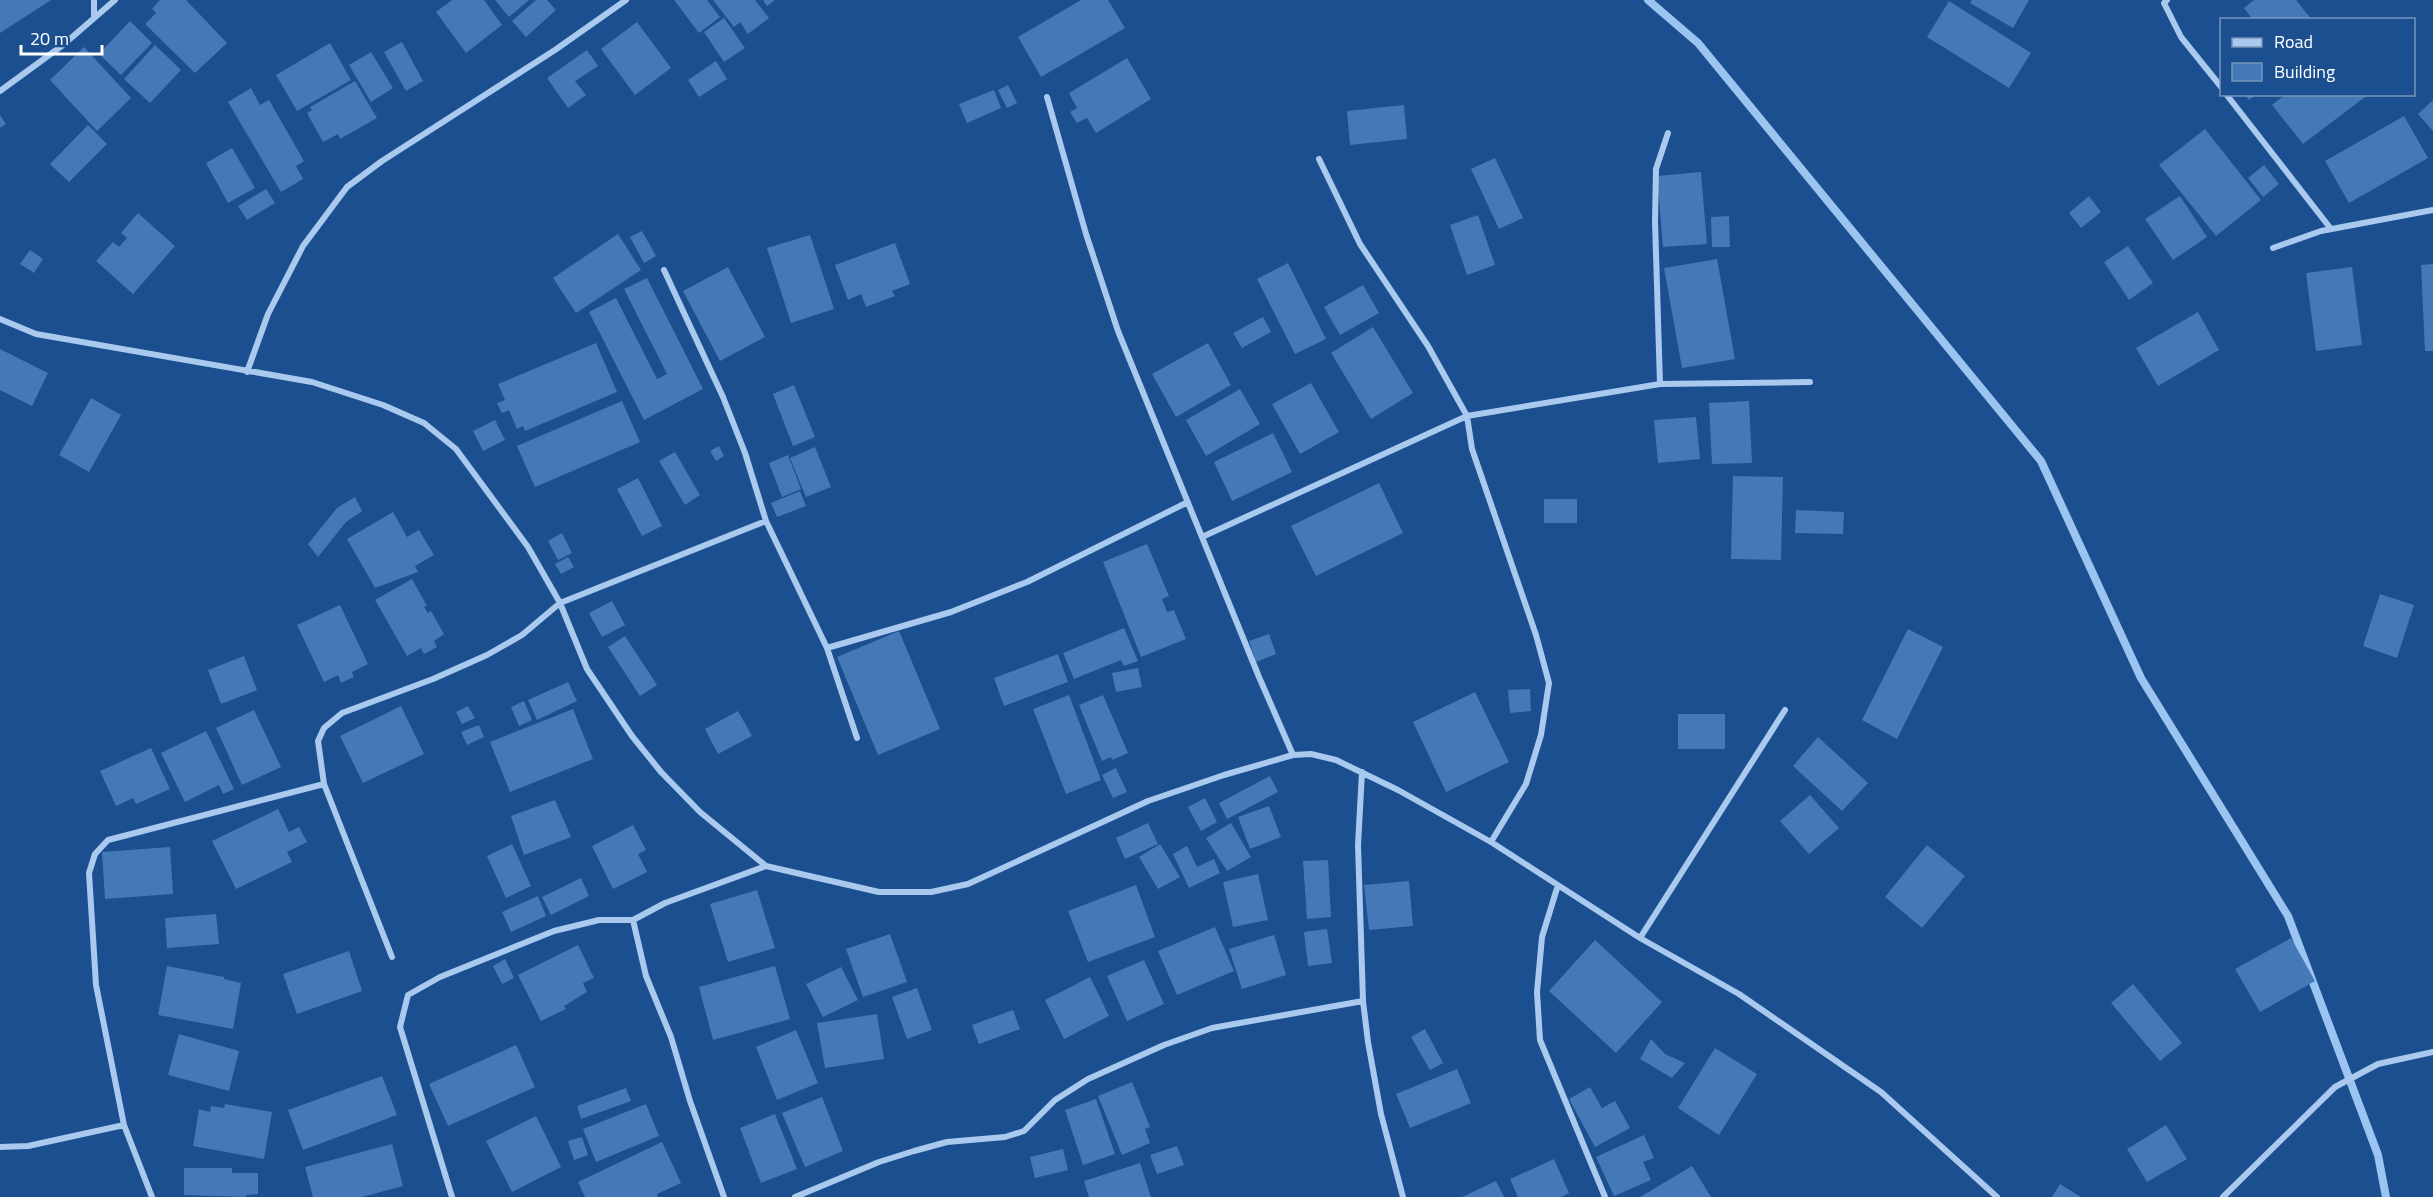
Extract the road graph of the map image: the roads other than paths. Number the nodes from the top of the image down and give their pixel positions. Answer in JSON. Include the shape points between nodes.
{"nodes":[{"id":1,"x":94,"y":0,"type":"edge"},
{"id":2,"x":115,"y":0,"type":"edge"},
{"id":3,"x":626,"y":0,"type":"edge"},
{"id":4,"x":2167,"y":0,"type":"edge"},
{"id":5,"x":94,"y":16,"type":"junction"},
{"id":6,"x":2220,"y":86,"type":"edge"},
{"id":7,"x":0,"y":91,"type":"edge"},
{"id":8,"x":2228,"y":96,"type":"edge"},
{"id":9,"x":1047,"y":97,"type":"dead end"},
{"id":10,"x":1668,"y":133,"type":"dead end"},
{"id":11,"x":1319,"y":159,"type":"dead end"},
{"id":12,"x":2433,"y":210,"type":"edge"},
{"id":13,"x":2331,"y":230,"type":"junction"},
{"id":14,"x":2273,"y":248,"type":"dead end"},
{"id":15,"x":664,"y":270,"type":"dead end"},
{"id":16,"x":0,"y":319,"type":"edge"},
{"id":17,"x":247,"y":372,"type":"junction"},
{"id":18,"x":1810,"y":382,"type":"dead end"},
{"id":19,"x":1660,"y":384,"type":"junction"},
{"id":20,"x":1467,"y":416,"type":"junction"},
{"id":21,"x":1188,"y":502,"type":"junction"},
{"id":22,"x":766,"y":521,"type":"junction"},
{"id":23,"x":1202,"y":537,"type":"junction"},
{"id":24,"x":560,"y":603,"type":"junction"},
{"id":25,"x":826,"y":648,"type":"junction"},
{"id":26,"x":1785,"y":710,"type":"dead end"},
{"id":27,"x":857,"y":738,"type":"dead end"},
{"id":28,"x":1293,"y":754,"type":"junction"},
{"id":29,"x":1362,"y":772,"type":"junction"},
{"id":30,"x":324,"y":784,"type":"junction"},
{"id":31,"x":1491,"y":842,"type":"junction"},
{"id":32,"x":766,"y":866,"type":"junction"},
{"id":33,"x":1558,"y":885,"type":"junction"},
{"id":34,"x":633,"y":920,"type":"junction"},
{"id":35,"x":1640,"y":938,"type":"junction"},
{"id":36,"x":392,"y":957,"type":"dead end"},
{"id":37,"x":1363,"y":1001,"type":"junction"},
{"id":38,"x":2433,"y":1052,"type":"edge"},
{"id":39,"x":124,"y":1125,"type":"junction"},
{"id":40,"x":0,"y":1147,"type":"edge"},
{"id":41,"x":152,"y":1197,"type":"edge"},
{"id":42,"x":452,"y":1197,"type":"edge"},
{"id":43,"x":724,"y":1197,"type":"edge"},
{"id":44,"x":795,"y":1197,"type":"edge"},
{"id":45,"x":1403,"y":1197,"type":"edge"},
{"id":46,"x":1605,"y":1197,"type":"edge"},
{"id":47,"x":1997,"y":1197,"type":"edge"},
{"id":48,"x":2223,"y":1197,"type":"edge"}],
"edges":[{"from":1,"to":5,"type":"street"},
{"from":2,"to":5,"type":"street"},
{"from":3,"to":17,"type":"street","via":[[347,187],[303,246],[268,314]]},
{"from":4,"to":6,"type":"street","via":[[2164,3],[2181,37]]},
{"from":5,"to":7,"type":"street","via":[[63,45]]},
{"from":8,"to":13,"type":"street"},
{"from":9,"to":21,"type":"street","via":[[1118,331]]},
{"from":10,"to":19,"type":"street","via":[[1656,169],[1654,221]]},
{"from":11,"to":20,"type":"street","via":[[1360,243],[1428,346]]},
{"from":12,"to":13,"type":"street"},
{"from":13,"to":14,"type":"street"},
{"from":15,"to":22,"type":"street","via":[[723,397]]},
{"from":16,"to":17,"type":"street","via":[[36,333]]},
{"from":17,"to":24,"type":"street","via":[[312,382],[424,423],[456,449],[528,546]]},
{"from":18,"to":19,"type":"street"},
{"from":19,"to":20,"type":"street"},
{"from":20,"to":23,"type":"street"},
{"from":20,"to":31,"type":"street","via":[[1472,449],[1536,635],[1548,683],[1541,735],[1526,784]]},
{"from":21,"to":23,"type":"street"},
{"from":21,"to":25,"type":"street","via":[[1026,582],[951,612]]},
{"from":22,"to":24,"type":"street"},
{"from":22,"to":25,"type":"street"},
{"from":23,"to":28,"type":"street"},
{"from":24,"to":30,"type":"street","via":[[522,635],[487,655],[342,713],[324,728],[318,741]]},
{"from":24,"to":32,"type":"street","via":[[587,669],[632,736],[700,812]]},
{"from":25,"to":27,"type":"street"},
{"from":26,"to":35,"type":"street"},
{"from":28,"to":29,"type":"street","via":[[1336,760]]},
{"from":28,"to":32,"type":"street","via":[[1148,801],[968,884],[931,892],[879,892]]},
{"from":29,"to":31,"type":"street"},
{"from":29,"to":37,"type":"street","via":[[1358,845]]},
{"from":30,"to":36,"type":"street"},
{"from":30,"to":39,"type":"street","via":[[108,840],[95,854],[89,873],[96,985]]},
{"from":31,"to":33,"type":"street"},
{"from":32,"to":34,"type":"street","via":[[665,903]]},
{"from":33,"to":35,"type":"street"},
{"from":33,"to":46,"type":"street","via":[[1542,937],[1537,992],[1540,1040]]},
{"from":34,"to":42,"type":"street","via":[[599,920],[554,931],[440,977],[408,995],[400,1027]]},
{"from":34,"to":43,"type":"street","via":[[646,976],[671,1037]]},
{"from":35,"to":47,"type":"street","via":[[1739,994],[1881,1092]]},
{"from":37,"to":44,"type":"street","via":[[1212,1028],[1088,1079],[1055,1100],[1024,1131],[915,1150]]},
{"from":37,"to":45,"type":"street","via":[[1381,1114]]},
{"from":38,"to":48,"type":"street","via":[[2378,1064],[2335,1087]]},
{"from":39,"to":40,"type":"street","via":[[27,1146]]},
{"from":39,"to":41,"type":"street"}]}
